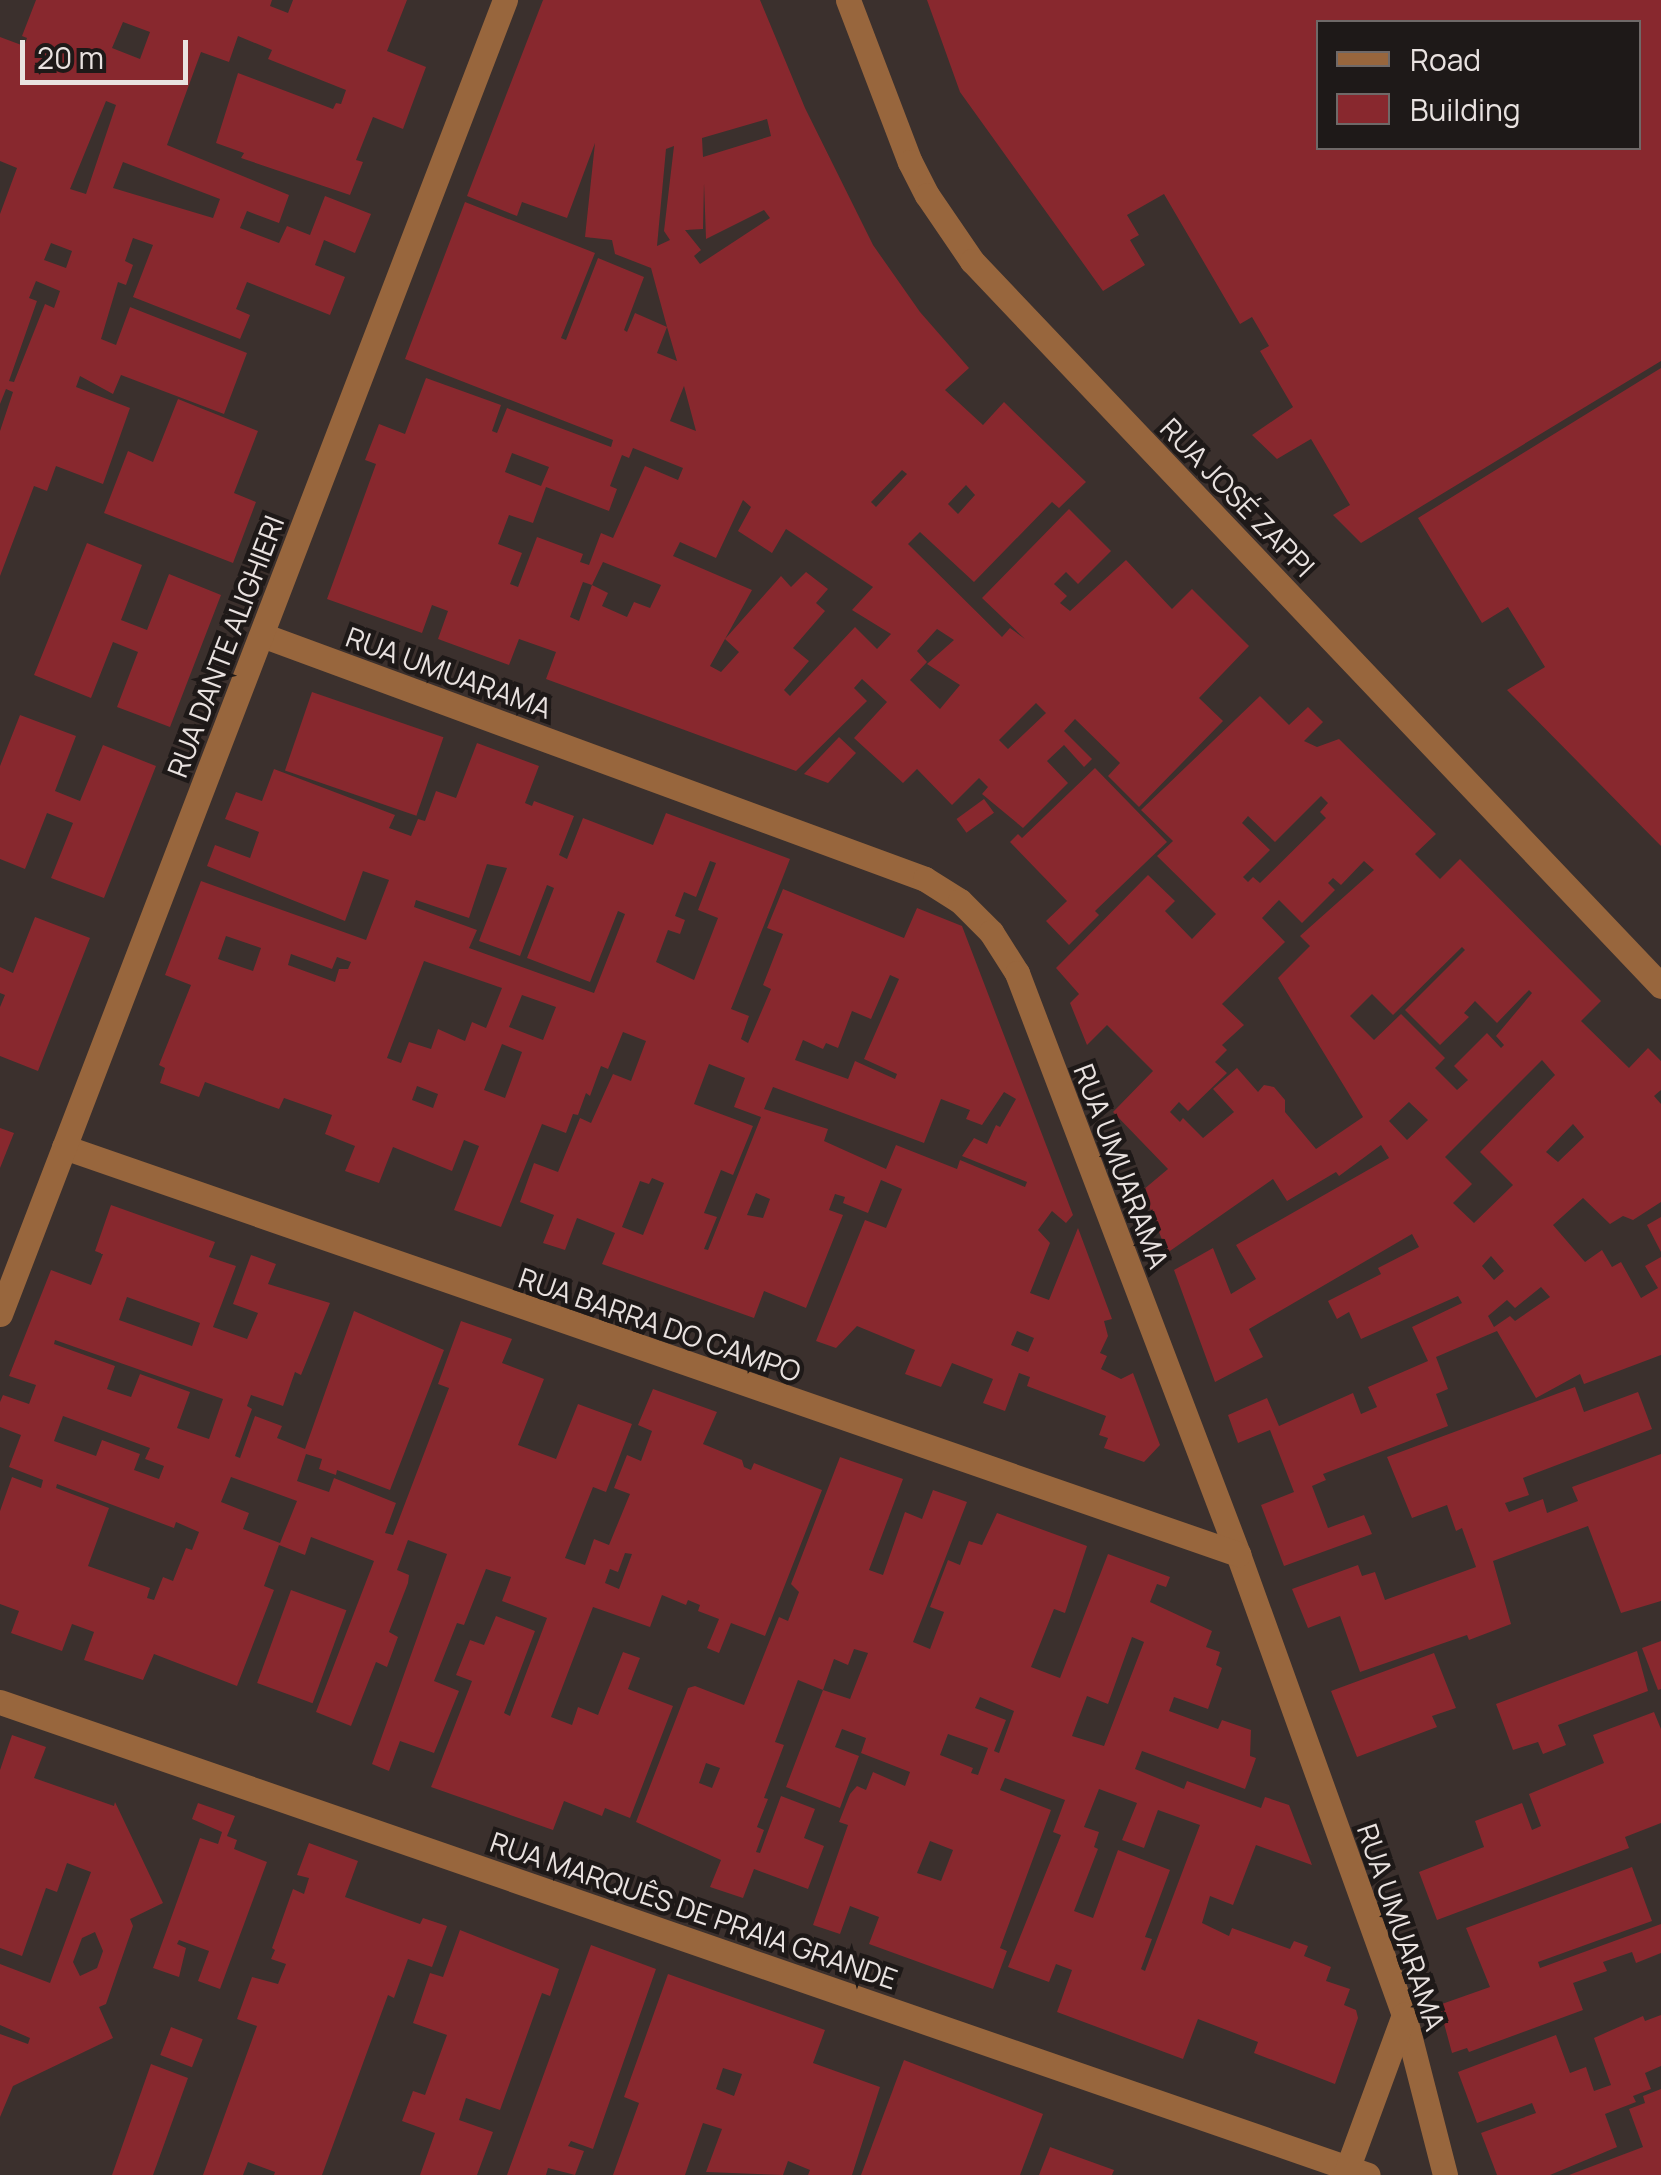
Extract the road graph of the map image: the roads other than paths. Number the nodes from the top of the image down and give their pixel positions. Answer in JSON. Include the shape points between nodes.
{"nodes":[{"id":1,"x":505,"y":0,"type":"edge"},
{"id":2,"x":848,"y":0,"type":"edge"},
{"id":3,"x":262,"y":635,"type":"junction"},
{"id":4,"x":1661,"y":986,"type":"edge"},
{"id":5,"x":64,"y":1148,"type":"junction"},
{"id":6,"x":0,"y":1314,"type":"edge"},
{"id":7,"x":1238,"y":1554,"type":"junction"},
{"id":8,"x":0,"y":1702,"type":"edge"},
{"id":9,"x":1404,"y":2015,"type":"junction"},
{"id":10,"x":1354,"y":2173,"type":"edge"},
{"id":11,"x":1444,"y":2175,"type":"edge"}],
"edges":[{"from":1,"to":3,"type":"street","name":"RUA DANTE ALIGHIERI"},
{"from":2,"to":4,"type":"street","name":"RUA JOSÉ ZAPPI","via":[[910,162],[972,261]]},
{"from":3,"to":5,"type":"street","name":"RUA DANTE ALIGHIERI"},
{"from":3,"to":7,"type":"street","name":"RUA UMUARAMA","via":[[925,879],[960,901],[991,932],[1017,974]]},
{"from":5,"to":6,"type":"street","name":"RUA DANTE ALIGHIERI"},
{"from":5,"to":7,"type":"street","name":"RUA BARRA DO CAMPO"},
{"from":7,"to":9,"type":"street","name":"RUA UMUARAMA"},
{"from":8,"to":10,"type":"street","name":"RUA MARQUÊS DE PRAIA GRANDE"},
{"from":9,"to":10,"type":"street"},
{"from":9,"to":11,"type":"street","name":"RUA UMUARAMA"}]}
